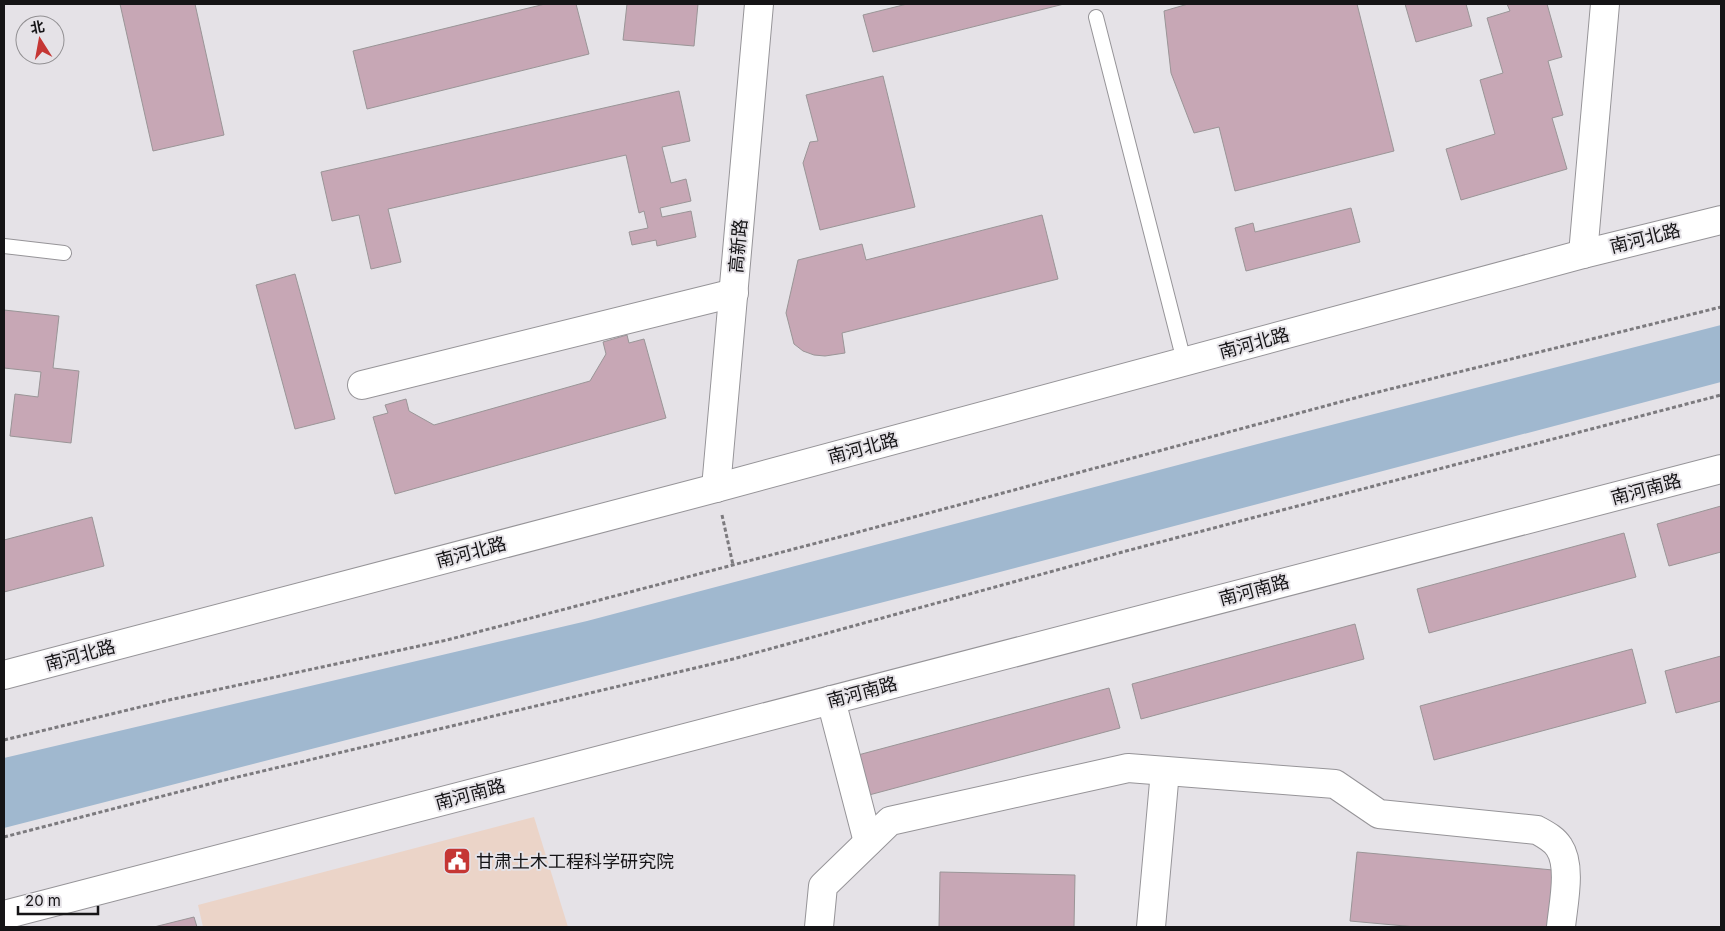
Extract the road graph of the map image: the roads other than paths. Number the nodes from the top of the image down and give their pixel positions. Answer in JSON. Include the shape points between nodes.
{"nodes":[{"id":1,"x":759,"y":4,"type":"edge"},
{"id":2,"x":1605,"y":4,"type":"edge"},
{"id":3,"x":1096,"y":17,"type":"dead end"},
{"id":4,"x":1721,"y":220,"type":"edge"},
{"id":5,"x":4,"y":246,"type":"edge"},
{"id":6,"x":64,"y":253,"type":"dead end"},
{"id":7,"x":1582,"y":254,"type":"junction"},
{"id":8,"x":734,"y":293,"type":"junction"},
{"id":9,"x":1184,"y":361,"type":"junction"},
{"id":10,"x":362,"y":385,"type":"dead end"},
{"id":11,"x":1721,"y":469,"type":"edge"},
{"id":12,"x":716,"y":488,"type":"junction"},
{"id":13,"x":4,"y":675,"type":"edge"},
{"id":14,"x":831,"y":700,"type":"junction"},
{"id":15,"x":1165,"y":771,"type":"junction"},
{"id":16,"x":868,"y":842,"type":"junction"},
{"id":17,"x":4,"y":916,"type":"edge"},
{"id":18,"x":819,"y":927,"type":"edge"},
{"id":19,"x":1151,"y":927,"type":"edge"},
{"id":20,"x":1561,"y":927,"type":"edge"}],
"edges":[{"from":1,"to":8,"type":"street","name":"高新路"},
{"from":2,"to":7,"type":"street"},
{"from":3,"to":9,"type":"lane"},
{"from":4,"to":7,"type":"street","name":"南河北路"},
{"from":5,"to":6,"type":"lane"},
{"from":7,"to":9,"type":"street","name":"南河北路"},
{"from":8,"to":10,"type":"street"},
{"from":8,"to":12,"type":"street","name":"高新路"},
{"from":9,"to":12,"type":"street","name":"南河北路"},
{"from":11,"to":14,"type":"street","name":"南河南路"},
{"from":12,"to":13,"type":"street","name":"南河北路"},
{"from":14,"to":16,"type":"street"},
{"from":14,"to":17,"type":"street","name":"南河南路"},
{"from":15,"to":16,"type":"street","via":[[1128,768],[890,821]]},
{"from":15,"to":19,"type":"street"},
{"from":15,"to":20,"type":"street","via":[[1335,784],[1379,814],[1538,830],[1559,847],[1564,859],[1566,873]]},
{"from":16,"to":18,"type":"street","via":[[823,886]]}]}
